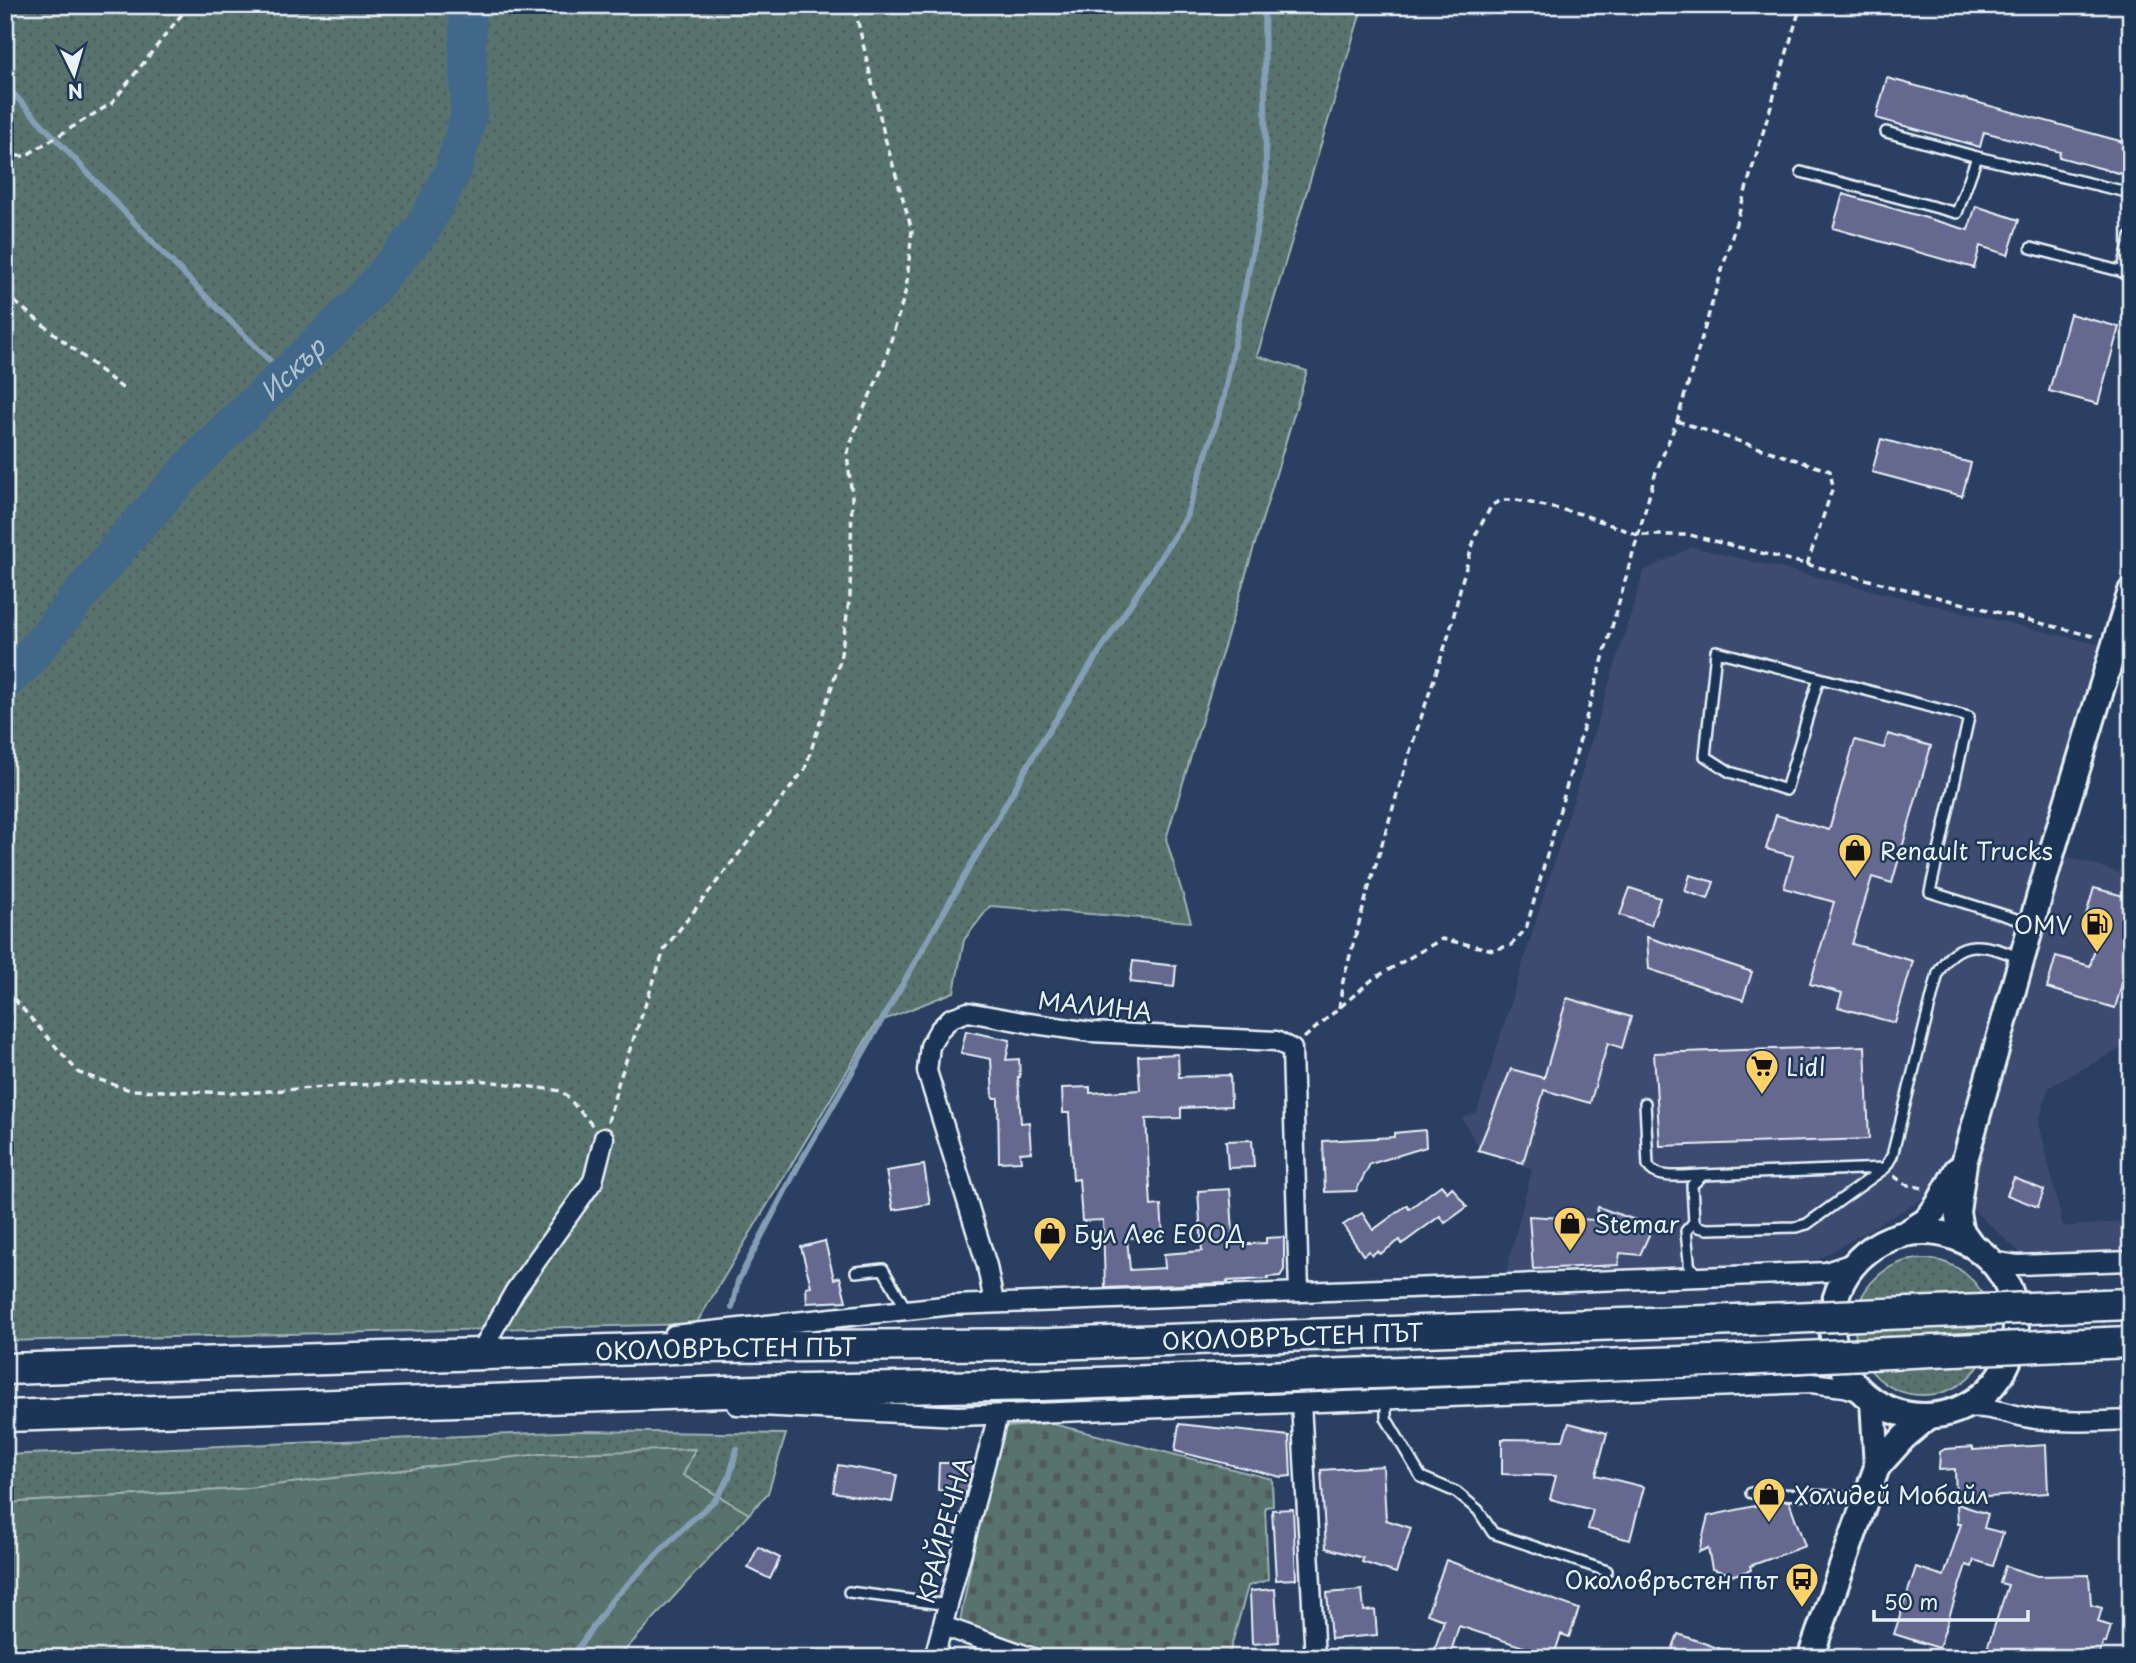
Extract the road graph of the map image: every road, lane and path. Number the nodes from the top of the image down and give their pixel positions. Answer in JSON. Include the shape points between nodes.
{"nodes":[{"id":1,"x":189,"y":5,"type":"edge"},
{"id":2,"x":854,"y":5,"type":"edge"},
{"id":3,"x":1801,"y":5,"type":"edge"},
{"id":4,"x":1886,"y":132,"type":"dead end"},
{"id":5,"x":5,"y":156,"type":"edge"},
{"id":6,"x":1977,"y":157,"type":"junction"},
{"id":7,"x":1801,"y":172,"type":"dead end"},
{"id":8,"x":2131,"y":193,"type":"edge"},
{"id":9,"x":2131,"y":237,"type":"edge"},
{"id":10,"x":2031,"y":247,"type":"dead end"},
{"id":11,"x":2126,"y":273,"type":"edge"},
{"id":12,"x":5,"y":294,"type":"edge"},
{"id":13,"x":126,"y":391,"type":"dead end"},
{"id":14,"x":1677,"y":421,"type":"junction"},
{"id":15,"x":1638,"y":535,"type":"junction"},
{"id":16,"x":1807,"y":565,"type":"junction"},
{"id":17,"x":2131,"y":591,"type":"edge"},
{"id":18,"x":2115,"y":641,"type":"junction"},
{"id":19,"x":1819,"y":678,"type":"junction"},
{"id":20,"x":2031,"y":924,"type":"junction"},
{"id":21,"x":2021,"y":959,"type":"junction"},
{"id":22,"x":14,"y":999,"type":"dead end"},
{"id":23,"x":1338,"y":1009,"type":"junction"},
{"id":24,"x":1292,"y":1049,"type":"junction"},
{"id":25,"x":1645,"y":1103,"type":"dead end"},
{"id":26,"x":604,"y":1138,"type":"junction"},
{"id":27,"x":1968,"y":1145,"type":"junction"},
{"id":28,"x":1885,"y":1168,"type":"junction"},
{"id":29,"x":1703,"y":1175,"type":"junction"},
{"id":30,"x":1944,"y":1194,"type":"junction"},
{"id":31,"x":1694,"y":1222,"type":"junction"},
{"id":32,"x":1906,"y":1233,"type":"junction"},
{"id":33,"x":1969,"y":1242,"type":"junction"},
{"id":34,"x":1991,"y":1261,"type":"junction"},
{"id":35,"x":2131,"y":1261,"type":"edge"},
{"id":36,"x":1856,"y":1262,"type":"junction"},
{"id":37,"x":856,"y":1272,"type":"dead end"},
{"id":38,"x":1699,"y":1278,"type":"junction"},
{"id":39,"x":1299,"y":1292,"type":"junction"},
{"id":40,"x":994,"y":1303,"type":"junction"},
{"id":41,"x":2117,"y":1305,"type":"edge"},
{"id":42,"x":911,"y":1309,"type":"junction"},
{"id":43,"x":2118,"y":1343,"type":"edge"},
{"id":44,"x":488,"y":1354,"type":"junction"},
{"id":45,"x":5,"y":1369,"type":"edge"},
{"id":46,"x":587,"y":1396,"type":"junction"},
{"id":47,"x":1867,"y":1396,"type":"junction"},
{"id":48,"x":1386,"y":1399,"type":"junction"},
{"id":49,"x":1301,"y":1403,"type":"junction"},
{"id":50,"x":1965,"y":1408,"type":"junction"},
{"id":51,"x":998,"y":1415,"type":"junction"},
{"id":52,"x":5,"y":1416,"type":"edge"},
{"id":53,"x":1929,"y":1416,"type":"junction"},
{"id":54,"x":2131,"y":1420,"type":"edge"},
{"id":55,"x":1877,"y":1467,"type":"junction"},
{"id":56,"x":1751,"y":1493,"type":"dead end"},
{"id":57,"x":1866,"y":1497,"type":"junction"},
{"id":58,"x":1607,"y":1571,"type":"dead end"},
{"id":59,"x":849,"y":1592,"type":"dead end"},
{"id":60,"x":949,"y":1605,"type":"junction"},
{"id":61,"x":943,"y":1626,"type":"junction"},
{"id":62,"x":1012,"y":1654,"type":"edge"},
{"id":63,"x":1814,"y":1657,"type":"edge"},
{"id":64,"x":934,"y":1658,"type":"edge"},
{"id":65,"x":1033,"y":1658,"type":"edge"},
{"id":66,"x":1315,"y":1658,"type":"edge"}],
"edges":[{"from":1,"to":5,"type":"path","via":[[112,103],[25,156]]},
{"from":2,"to":26,"type":"path","via":[[912,230],[906,290],[883,367],[847,454],[852,495],[850,595],[841,661],[805,769],[665,948]]},
{"from":3,"to":14,"type":"path"},
{"from":4,"to":6,"type":"lane"},
{"from":6,"to":7,"type":"lane","via":[[1957,213]]},
{"from":6,"to":8,"type":"lane"},
{"from":9,"to":11,"type":"lane"},
{"from":10,"to":11,"type":"lane"},
{"from":12,"to":13,"type":"path"},
{"from":14,"to":15,"type":"path"},
{"from":14,"to":16,"type":"path","via":[[1830,471],[1833,487]]},
{"from":15,"to":16,"type":"path","via":[[1690,535]]},
{"from":15,"to":23,"type":"path","via":[[1526,929],[1511,945],[1493,950],[1442,939],[1373,979]]},
{"from":15,"to":23,"type":"path","via":[[1581,514],[1517,500],[1492,505],[1476,534],[1450,631],[1368,887]]},
{"from":16,"to":18,"type":"path"},
{"from":17,"to":18,"type":"main road"},
{"from":18,"to":20,"type":"main road"},
{"from":19,"to":19,"type":"lane","via":[[1716,652],[1705,755],[1730,772],[1786,790]]},
{"from":19,"to":20,"type":"lane","via":[[1969,717],[1930,892]]},
{"from":20,"to":21,"type":"main road"},
{"from":21,"to":27,"type":"main road"},
{"from":21,"to":28,"type":"lane","via":[[1977,945],[1963,948],[1943,963]]},
{"from":22,"to":26,"type":"path","via":[[79,1073],[130,1090],[242,1093],[479,1080],[562,1091]]},
{"from":23,"to":24,"type":"path"},
{"from":24,"to":39,"type":"street"},
{"from":24,"to":40,"type":"street","name":"МАЛИНА","via":[[1276,1041],[1091,1032],[968,1012],[951,1018],[930,1046],[927,1071],[987,1266]]},
{"from":25,"to":29,"type":"lane","via":[[1651,1171],[1657,1175]]},
{"from":26,"to":44,"type":"street","via":[[593,1181],[516,1291]]},
{"from":27,"to":30,"type":"main road"},
{"from":27,"to":33,"type":"main road","via":[[1957,1212]]},
{"from":28,"to":29,"type":"lane"},
{"from":28,"to":30,"type":"path","via":[[1905,1184]]},
{"from":28,"to":31,"type":"lane","via":[[1807,1224],[1707,1229]]},
{"from":29,"to":31,"type":"lane","via":[[1692,1185]]},
{"from":30,"to":32,"type":"main road","via":[[1926,1221]]},
{"from":31,"to":38,"type":"lane","via":[[1686,1231],[1689,1265]]},
{"from":32,"to":33,"type":"main road","via":[[1948,1233]]},
{"from":32,"to":36,"type":"main road","via":[[1881,1243]]},
{"from":33,"to":34,"type":"main road"},
{"from":34,"to":35,"type":"street","via":[[2017,1265]]},
{"from":34,"to":50,"type":"main road","via":[[2016,1306],[2014,1346],[1993,1386]]},
{"from":36,"to":38,"type":"street","name":"ОКОЛОВРЪСТЕН ПЪТ","via":[[1826,1272]]},
{"from":36,"to":47,"type":"main road","via":[[1834,1303],[1833,1340],[1848,1375]]},
{"from":37,"to":42,"type":"lane","via":[[883,1269],[905,1307]]},
{"from":38,"to":39,"type":"street","name":"ОКОЛОВРЪСТЕН ПЪТ"},
{"from":39,"to":40,"type":"street","name":"ОКОЛОВРЪСТЕН ПЪТ"},
{"from":40,"to":42,"type":"street","name":"ОКОЛОВРЪСТЕН ПЪТ"},
{"from":41,"to":44,"type":"highway","name":"ОКОЛОВРЪСТЕН ПЪТ","bridge":true,"via":[[1065,1343]]},
{"from":42,"to":44,"type":"street","name":"ОКОЛОВРЪСТЕН ПЪТ"},
{"from":43,"to":46,"type":"highway","name":"ОКОЛОВРЪСТЕН ПЪТ","bridge":true,"via":[[1040,1385]]},
{"from":44,"to":45,"type":"highway","name":"ОКОЛОВРЪСТЕН ПЪТ"},
{"from":46,"to":51,"type":"street","name":"ОКОЛОВРЪСТЕН ПЪТ"},
{"from":46,"to":52,"type":"highway","name":"ОКОЛОВРЪСТЕН ПЪТ"},
{"from":47,"to":48,"type":"street","name":"ОКОЛОВРЪСТЕН ПЪТ","via":[[1844,1387],[1811,1383]]},
{"from":47,"to":53,"type":"main road","via":[[1891,1410]]},
{"from":47,"to":55,"type":"main road"},
{"from":48,"to":49,"type":"street","name":"ОКОЛОВРЪСТЕН ПЪТ"},
{"from":48,"to":58,"type":"lane","via":[[1386,1418],[1421,1477],[1456,1492],[1478,1510],[1493,1533]]},
{"from":49,"to":51,"type":"street","name":"ОКОЛОВРЪСТЕН ПЪТ"},
{"from":49,"to":66,"type":"street"},
{"from":50,"to":53,"type":"main road"},
{"from":50,"to":54,"type":"street","via":[[2057,1421]]},
{"from":51,"to":60,"type":"street","name":"КРАЙРЕЧНА"},
{"from":53,"to":55,"type":"main road"},
{"from":55,"to":57,"type":"main road"},
{"from":56,"to":57,"type":"lane"},
{"from":57,"to":63,"type":"main road"},
{"from":59,"to":60,"type":"lane"},
{"from":60,"to":61,"type":"street","name":"КРАЙРЕЧНА"},
{"from":61,"to":62,"type":"street"},
{"from":61,"to":64,"type":"street","name":"КРАЙРЕЧНА"},
{"from":62,"to":65,"type":"street"}]}
